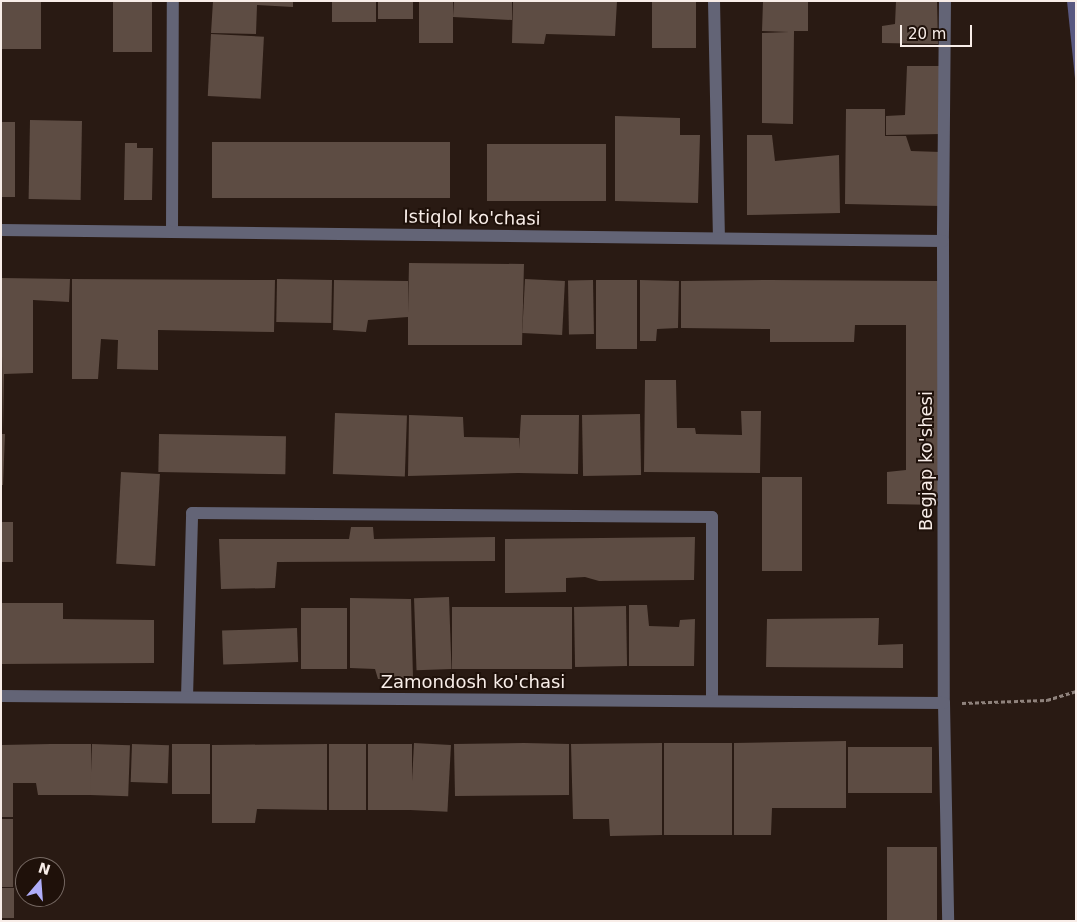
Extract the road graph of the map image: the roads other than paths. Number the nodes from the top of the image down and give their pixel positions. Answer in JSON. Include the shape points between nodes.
{"nodes":[{"id":1,"x":173,"y":1,"type":"edge"},
{"id":2,"x":714,"y":1,"type":"edge"},
{"id":3,"x":945,"y":1,"type":"edge"},
{"id":4,"x":1,"y":230,"type":"edge"},
{"id":5,"x":172,"y":232,"type":"junction"},
{"id":6,"x":719,"y":238,"type":"junction"},
{"id":7,"x":943,"y":241,"type":"junction"},
{"id":8,"x":1,"y":696,"type":"edge"},
{"id":9,"x":186,"y":698,"type":"junction"},
{"id":10,"x":712,"y":702,"type":"junction"},
{"id":11,"x":944,"y":703,"type":"junction"},
{"id":12,"x":948,"y":921,"type":"edge"}],
"edges":[{"from":1,"to":5,"type":"street"},
{"from":2,"to":6,"type":"street"},
{"from":3,"to":7,"type":"street","name":"Begjap ko'shesi"},
{"from":4,"to":5,"type":"street","name":"Istiqlol ko'chasi"},
{"from":5,"to":6,"type":"street","name":"Istiqlol ko'chasi"},
{"from":6,"to":7,"type":"street","name":"Istiqlol ko'chasi"},
{"from":7,"to":11,"type":"street","name":"Begjap ko'shesi"},
{"from":8,"to":9,"type":"street","name":"Zamondosh ko'chasi"},
{"from":9,"to":10,"type":"street","name":"Zamondosh ko'chasi"},
{"from":9,"to":10,"type":"street","via":[[192,513],[692,516],[712,517]]},
{"from":10,"to":11,"type":"street","name":"Zamondosh ko'chasi"},
{"from":11,"to":12,"type":"street","name":"Begjap ko'shesi"}]}
